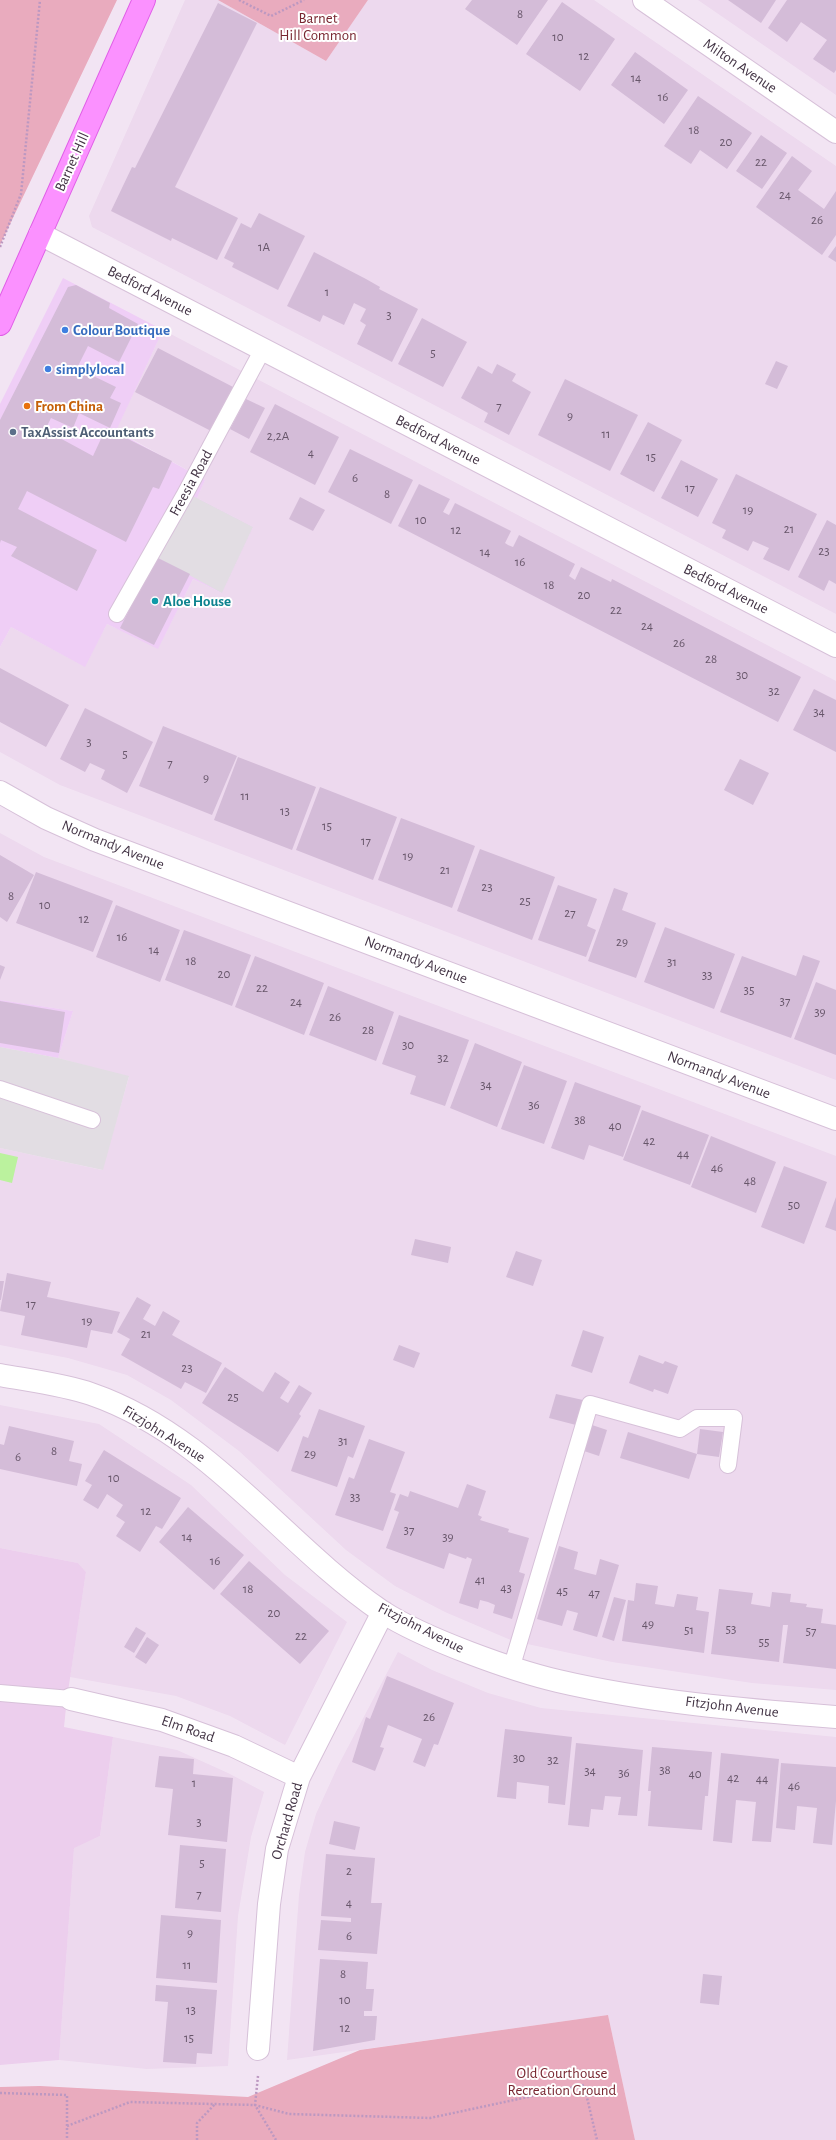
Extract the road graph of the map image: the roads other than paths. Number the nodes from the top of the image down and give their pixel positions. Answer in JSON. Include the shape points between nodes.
{"nodes":[{"id":1,"x":144,"y":0,"type":"edge"},
{"id":2,"x":644,"y":0,"type":"edge"},
{"id":3,"x":836,"y":132,"type":"edge"},
{"id":4,"x":40,"y":234,"type":"junction"},
{"id":5,"x":0,"y":324,"type":"edge"},
{"id":6,"x":263,"y":349,"type":"junction"},
{"id":7,"x":117,"y":614,"type":"dead end"},
{"id":8,"x":836,"y":646,"type":"edge"},
{"id":9,"x":0,"y":792,"type":"edge"},
{"id":10,"x":0,"y":1090,"type":"edge"},
{"id":11,"x":836,"y":1119,"type":"edge"},
{"id":12,"x":92,"y":1120,"type":"dead end"},
{"id":13,"x":0,"y":1375,"type":"edge"},
{"id":14,"x":728,"y":1465,"type":"dead end"},
{"id":15,"x":383,"y":1612,"type":"junction"},
{"id":16,"x":511,"y":1668,"type":"junction"},
{"id":17,"x":0,"y":1693,"type":"edge"},
{"id":18,"x":71,"y":1699,"type":"joint"},
{"id":19,"x":836,"y":1717,"type":"edge"},
{"id":20,"x":299,"y":1777,"type":"junction"},
{"id":21,"x":258,"y":2049,"type":"road end"}],
"edges":[{"from":1,"to":4,"type":"main road","name":"Barnet Hill"},
{"from":2,"to":3,"type":"street","name":"Milton Avenue"},
{"from":4,"to":5,"type":"main road","name":"Barnet Hill"},
{"from":4,"to":6,"type":"street","name":"Bedford Avenue"},
{"from":6,"to":7,"type":"lane","name":"Freesia Road"},
{"from":6,"to":8,"type":"street","name":"Bedford Avenue"},
{"from":9,"to":11,"type":"street","name":"Normandy Avenue","via":[[46,818],[95,840]]},
{"from":10,"to":12,"type":"lane"},
{"from":13,"to":15,"type":"street","name":"Fitzjohn Avenue","via":[[90,1393],[133,1412],[206,1458],[330,1572]]},
{"from":14,"to":16,"type":"lane","via":[[734,1418],[697,1418],[680,1429],[590,1404]]},
{"from":15,"to":16,"type":"street","name":"Fitzjohn Avenue","via":[[443,1643]]},
{"from":15,"to":20,"type":"street","name":"Orchard Road"},
{"from":16,"to":19,"type":"street","name":"Fitzjohn Avenue","via":[[559,1682],[644,1696],[768,1712]]},
{"from":17,"to":18,"type":"lane"},
{"from":18,"to":20,"type":"street","name":"Elm Road","via":[[162,1720],[234,1746]]},
{"from":20,"to":21,"type":"street","name":"Orchard Road","via":[[277,1849]]}]}
